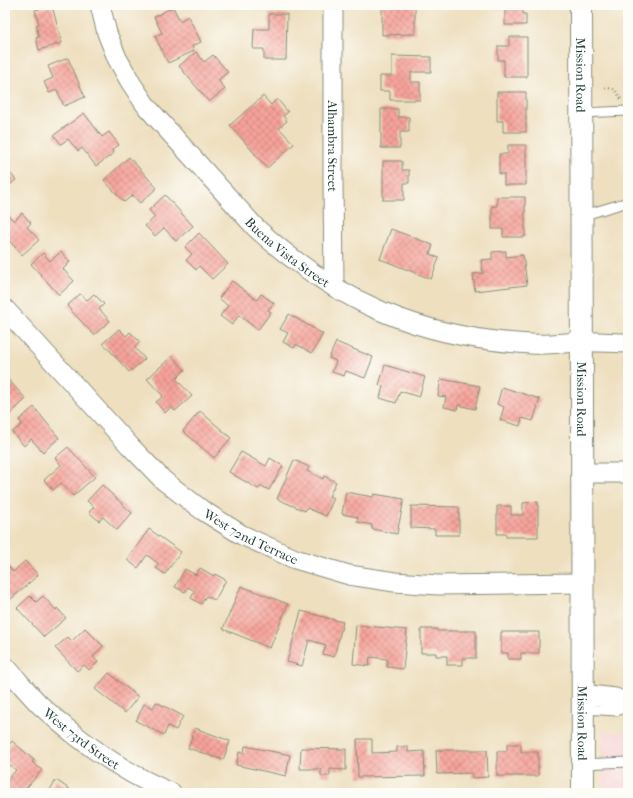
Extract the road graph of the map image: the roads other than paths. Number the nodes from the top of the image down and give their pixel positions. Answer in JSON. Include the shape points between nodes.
{"nodes":[{"id":1,"x":100,"y":5,"type":"edge"},
{"id":2,"x":333,"y":5,"type":"edge"},
{"id":3,"x":581,"y":5,"type":"edge"},
{"id":4,"x":628,"y":111,"type":"edge"},
{"id":5,"x":581,"y":113,"type":"junction"},
{"id":6,"x":628,"y":202,"type":"edge"},
{"id":7,"x":581,"y":216,"type":"junction"},
{"id":8,"x":334,"y":287,"type":"junction"},
{"id":9,"x":5,"y":309,"type":"edge"},
{"id":10,"x":581,"y":342,"type":"junction"},
{"id":11,"x":628,"y":343,"type":"edge"},
{"id":12,"x":581,"y":473,"type":"junction"},
{"id":13,"x":628,"y":473,"type":"edge"},
{"id":14,"x":582,"y":583,"type":"junction"},
{"id":15,"x":5,"y":666,"type":"edge"},
{"id":16,"x":582,"y":701,"type":"junction"},
{"id":17,"x":628,"y":705,"type":"edge"},
{"id":18,"x":628,"y":762,"type":"edge"},
{"id":19,"x":582,"y":764,"type":"junction"},
{"id":20,"x":172,"y":793,"type":"edge"},
{"id":21,"x":582,"y":793,"type":"edge"}],
"edges":[{"from":1,"to":8,"type":"street","name":"Buena Vista Street","via":[[106,33],[116,58],[148,107],[255,227],[313,274]]},
{"from":2,"to":8,"type":"street","name":"Alhambra Street"},
{"from":3,"to":5,"type":"main road","name":"Mission Road"},
{"from":4,"to":5,"type":"lane"},
{"from":5,"to":7,"type":"main road","name":"Mission Road"},
{"from":6,"to":7,"type":"lane"},
{"from":7,"to":10,"type":"main road","name":"Mission Road"},
{"from":8,"to":10,"type":"street","name":"Buena Vista Street","via":[[370,307],[438,331],[485,340],[532,344]]},
{"from":9,"to":14,"type":"street","name":"West 72nd Terrace","via":[[163,480],[202,510],[242,535],[295,559],[349,575],[394,582],[438,585]]},
{"from":10,"to":11,"type":"street","name":"Buena Vista Street"},
{"from":10,"to":12,"type":"main road","name":"Mission Road"},
{"from":12,"to":13,"type":"street"},
{"from":12,"to":14,"type":"main road","name":"Mission Road"},
{"from":14,"to":16,"type":"main road","name":"Mission Road"},
{"from":15,"to":20,"type":"street","name":"West 73rd Street","via":[[39,704],[66,728],[134,775]]},
{"from":16,"to":17,"type":"street","via":[[615,698]]},
{"from":16,"to":19,"type":"main road","name":"Mission Road"},
{"from":18,"to":19,"type":"lane"},
{"from":19,"to":21,"type":"main road","name":"Mission Road"}]}
